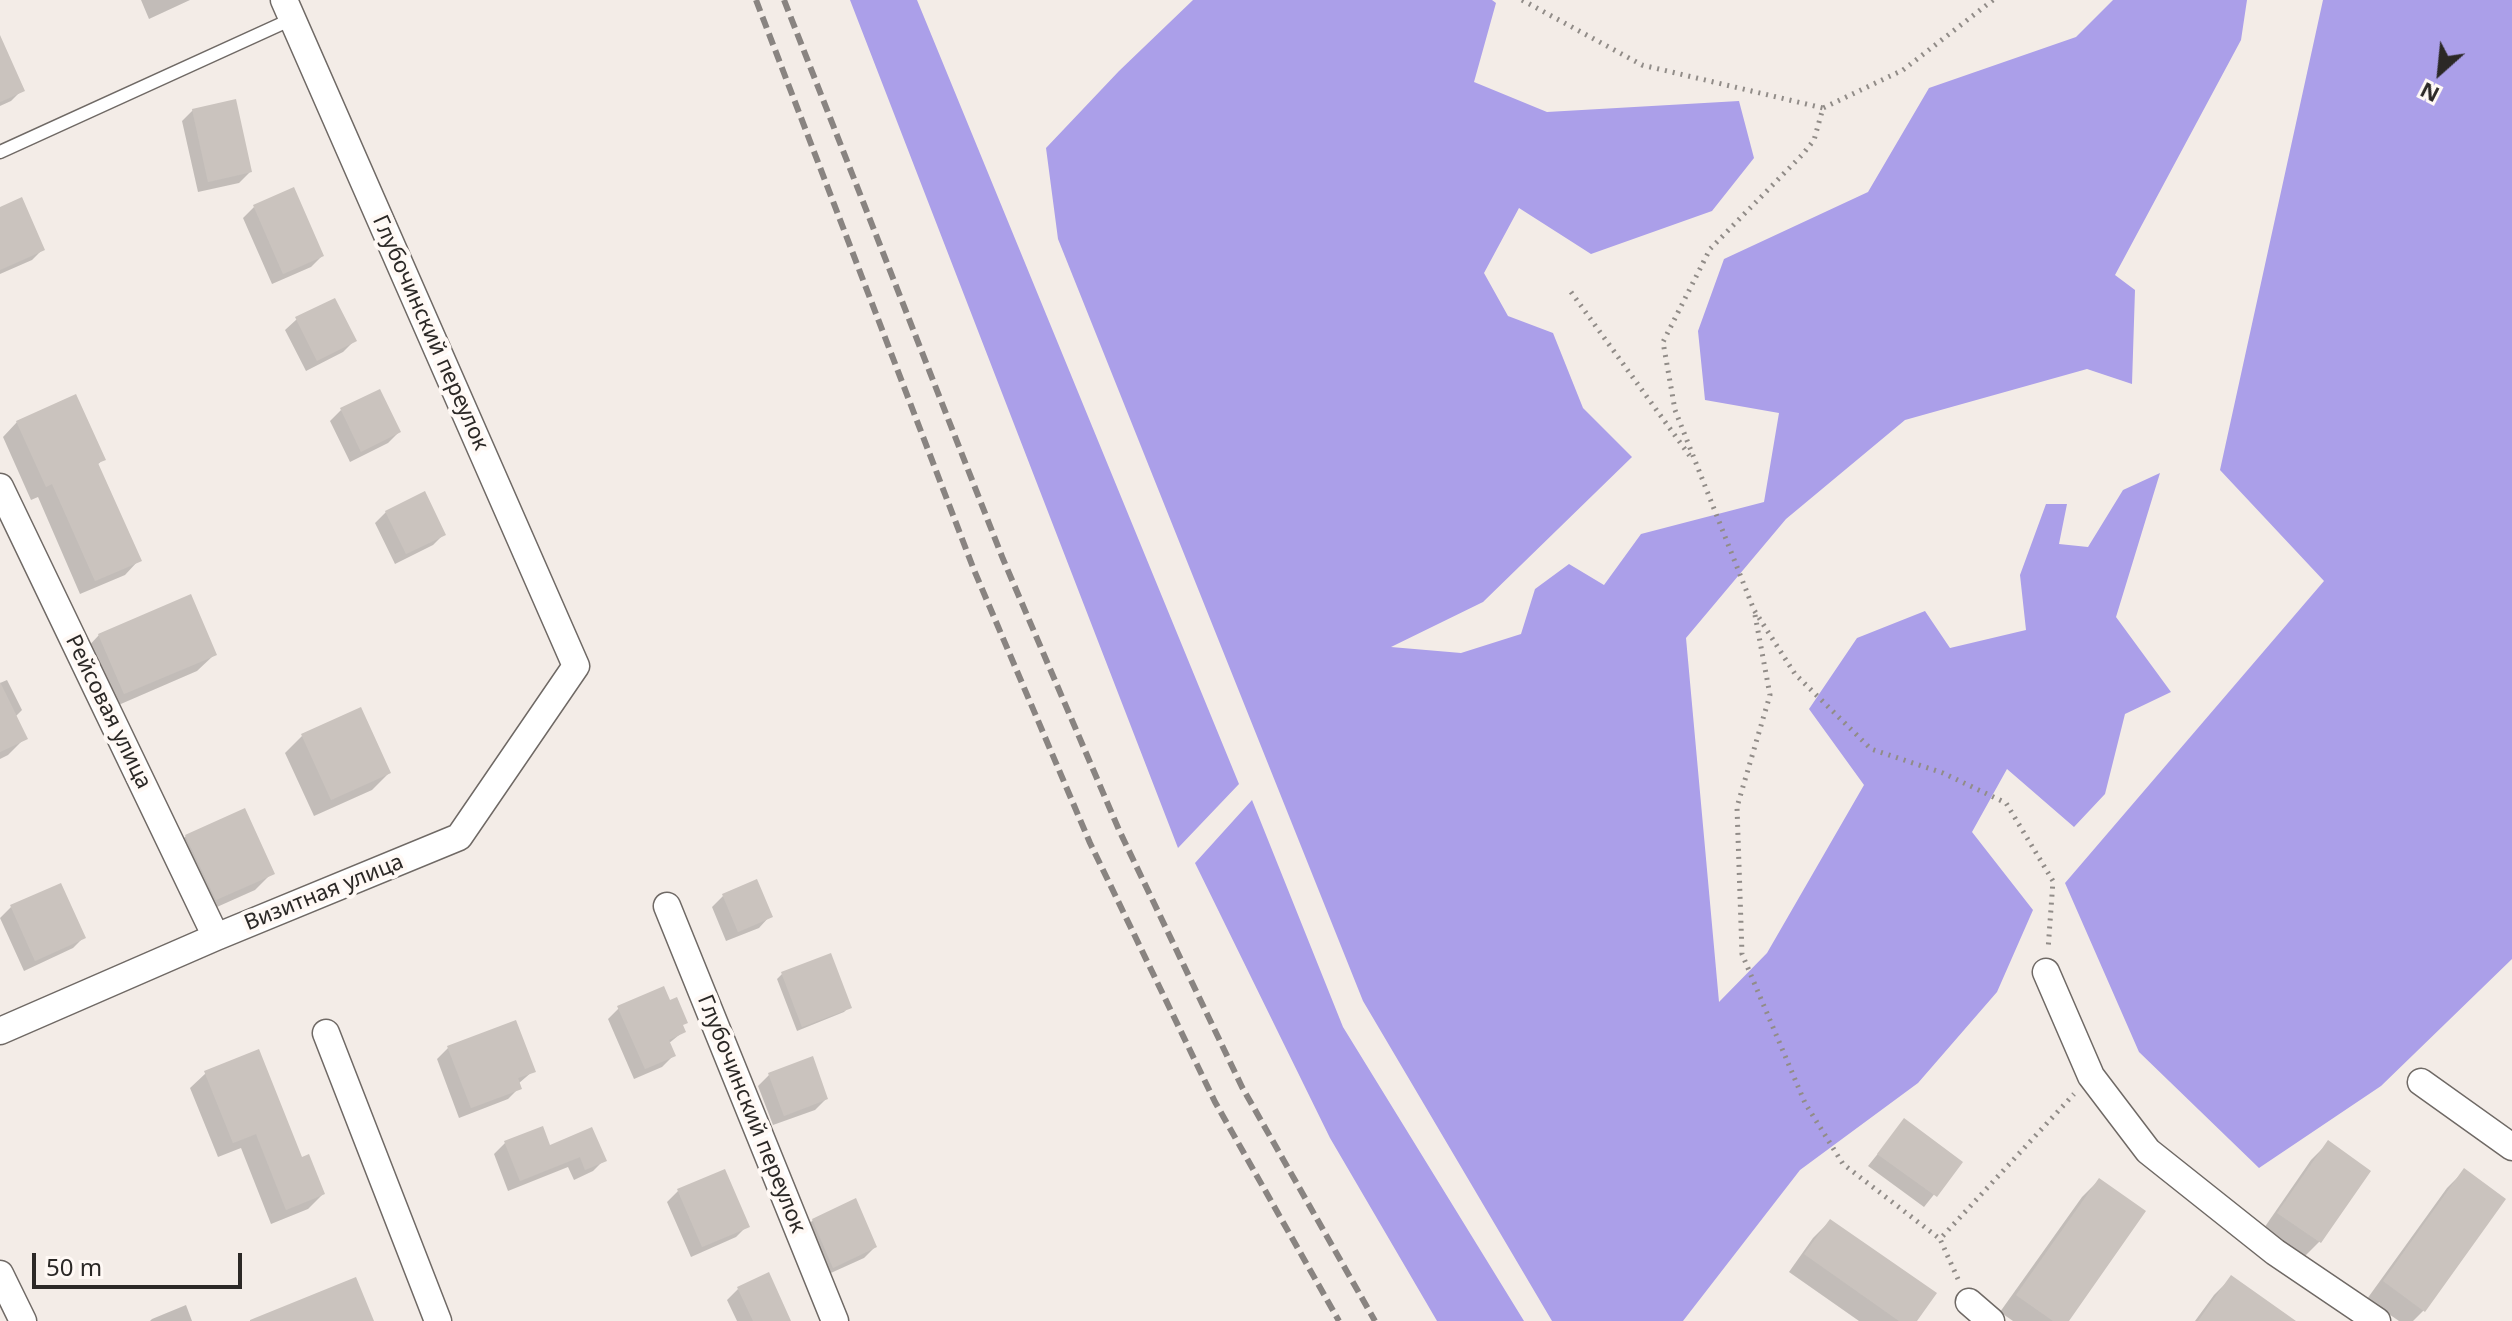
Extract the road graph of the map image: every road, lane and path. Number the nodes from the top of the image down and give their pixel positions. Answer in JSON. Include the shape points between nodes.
{"nodes":[{"id":1,"x":1522,"y":0,"type":"edge"},
{"id":2,"x":1993,"y":0,"type":"edge"},
{"id":3,"x":288,"y":9,"type":"edge"},
{"id":4,"x":1823,"y":108,"type":"junction"},
{"id":5,"x":0,"y":152,"type":"edge"},
{"id":6,"x":1571,"y":292,"type":"dead end"},
{"id":7,"x":1697,"y":466,"type":"junction"},
{"id":8,"x":0,"y":487,"type":"edge"},
{"id":9,"x":1754,"y":610,"type":"junction"},
{"id":10,"x":576,"y":666,"type":"joint"},
{"id":11,"x":667,"y":906,"type":"dead end"},
{"id":12,"x":216,"y":937,"type":"junction"},
{"id":13,"x":2046,"y":972,"type":"joint"},
{"id":14,"x":0,"y":1031,"type":"edge"},
{"id":15,"x":326,"y":1033,"type":"dead end"},
{"id":16,"x":2091,"y":1076,"type":"junction"},
{"id":17,"x":2421,"y":1082,"type":"dead end"},
{"id":18,"x":2512,"y":1147,"type":"edge"},
{"id":19,"x":1940,"y":1239,"type":"junction"},
{"id":20,"x":0,"y":1274,"type":"edge"},
{"id":21,"x":1969,"y":1302,"type":"joint"},
{"id":22,"x":23,"y":1321,"type":"edge"},
{"id":23,"x":438,"y":1321,"type":"edge"},
{"id":24,"x":835,"y":1321,"type":"edge"},
{"id":25,"x":1991,"y":1321,"type":"edge"},
{"id":26,"x":2377,"y":1321,"type":"edge"}],
"edges":[{"from":1,"to":4,"type":"path","via":[[1642,65]]},
{"from":2,"to":4,"type":"path","via":[[1903,70]]},
{"from":3,"to":5,"type":"lane"},
{"from":3,"to":10,"type":"street","name":"Глубочинский переулок"},
{"from":4,"to":7,"type":"path","via":[[1814,140],[1802,155],[1710,249],[1663,342],[1675,410]]},
{"from":6,"to":7,"type":"path"},
{"from":7,"to":9,"type":"path"},
{"from":8,"to":12,"type":"street","name":"Рейсовая улица"},
{"from":9,"to":13,"type":"path","via":[[1795,674],[1871,749],[1943,773],[2006,803],[2053,881]]},
{"from":9,"to":19,"type":"path","via":[[1770,695],[1737,807],[1742,954],[1805,1103],[1843,1164]]},
{"from":10,"to":12,"type":"street","name":"Визитная улица","via":[[459,837]]},
{"from":11,"to":24,"type":"street","name":"Глубочинский переулок"},
{"from":12,"to":14,"type":"street","name":"Визитная улица"},
{"from":13,"to":16,"type":"street"},
{"from":15,"to":23,"type":"street"},
{"from":16,"to":19,"type":"path"},
{"from":16,"to":26,"type":"street","via":[[2148,1151],[2275,1252]]},
{"from":17,"to":18,"type":"street"},
{"from":19,"to":21,"type":"path"},
{"from":20,"to":22,"type":"street"},
{"from":21,"to":25,"type":"street"}]}
